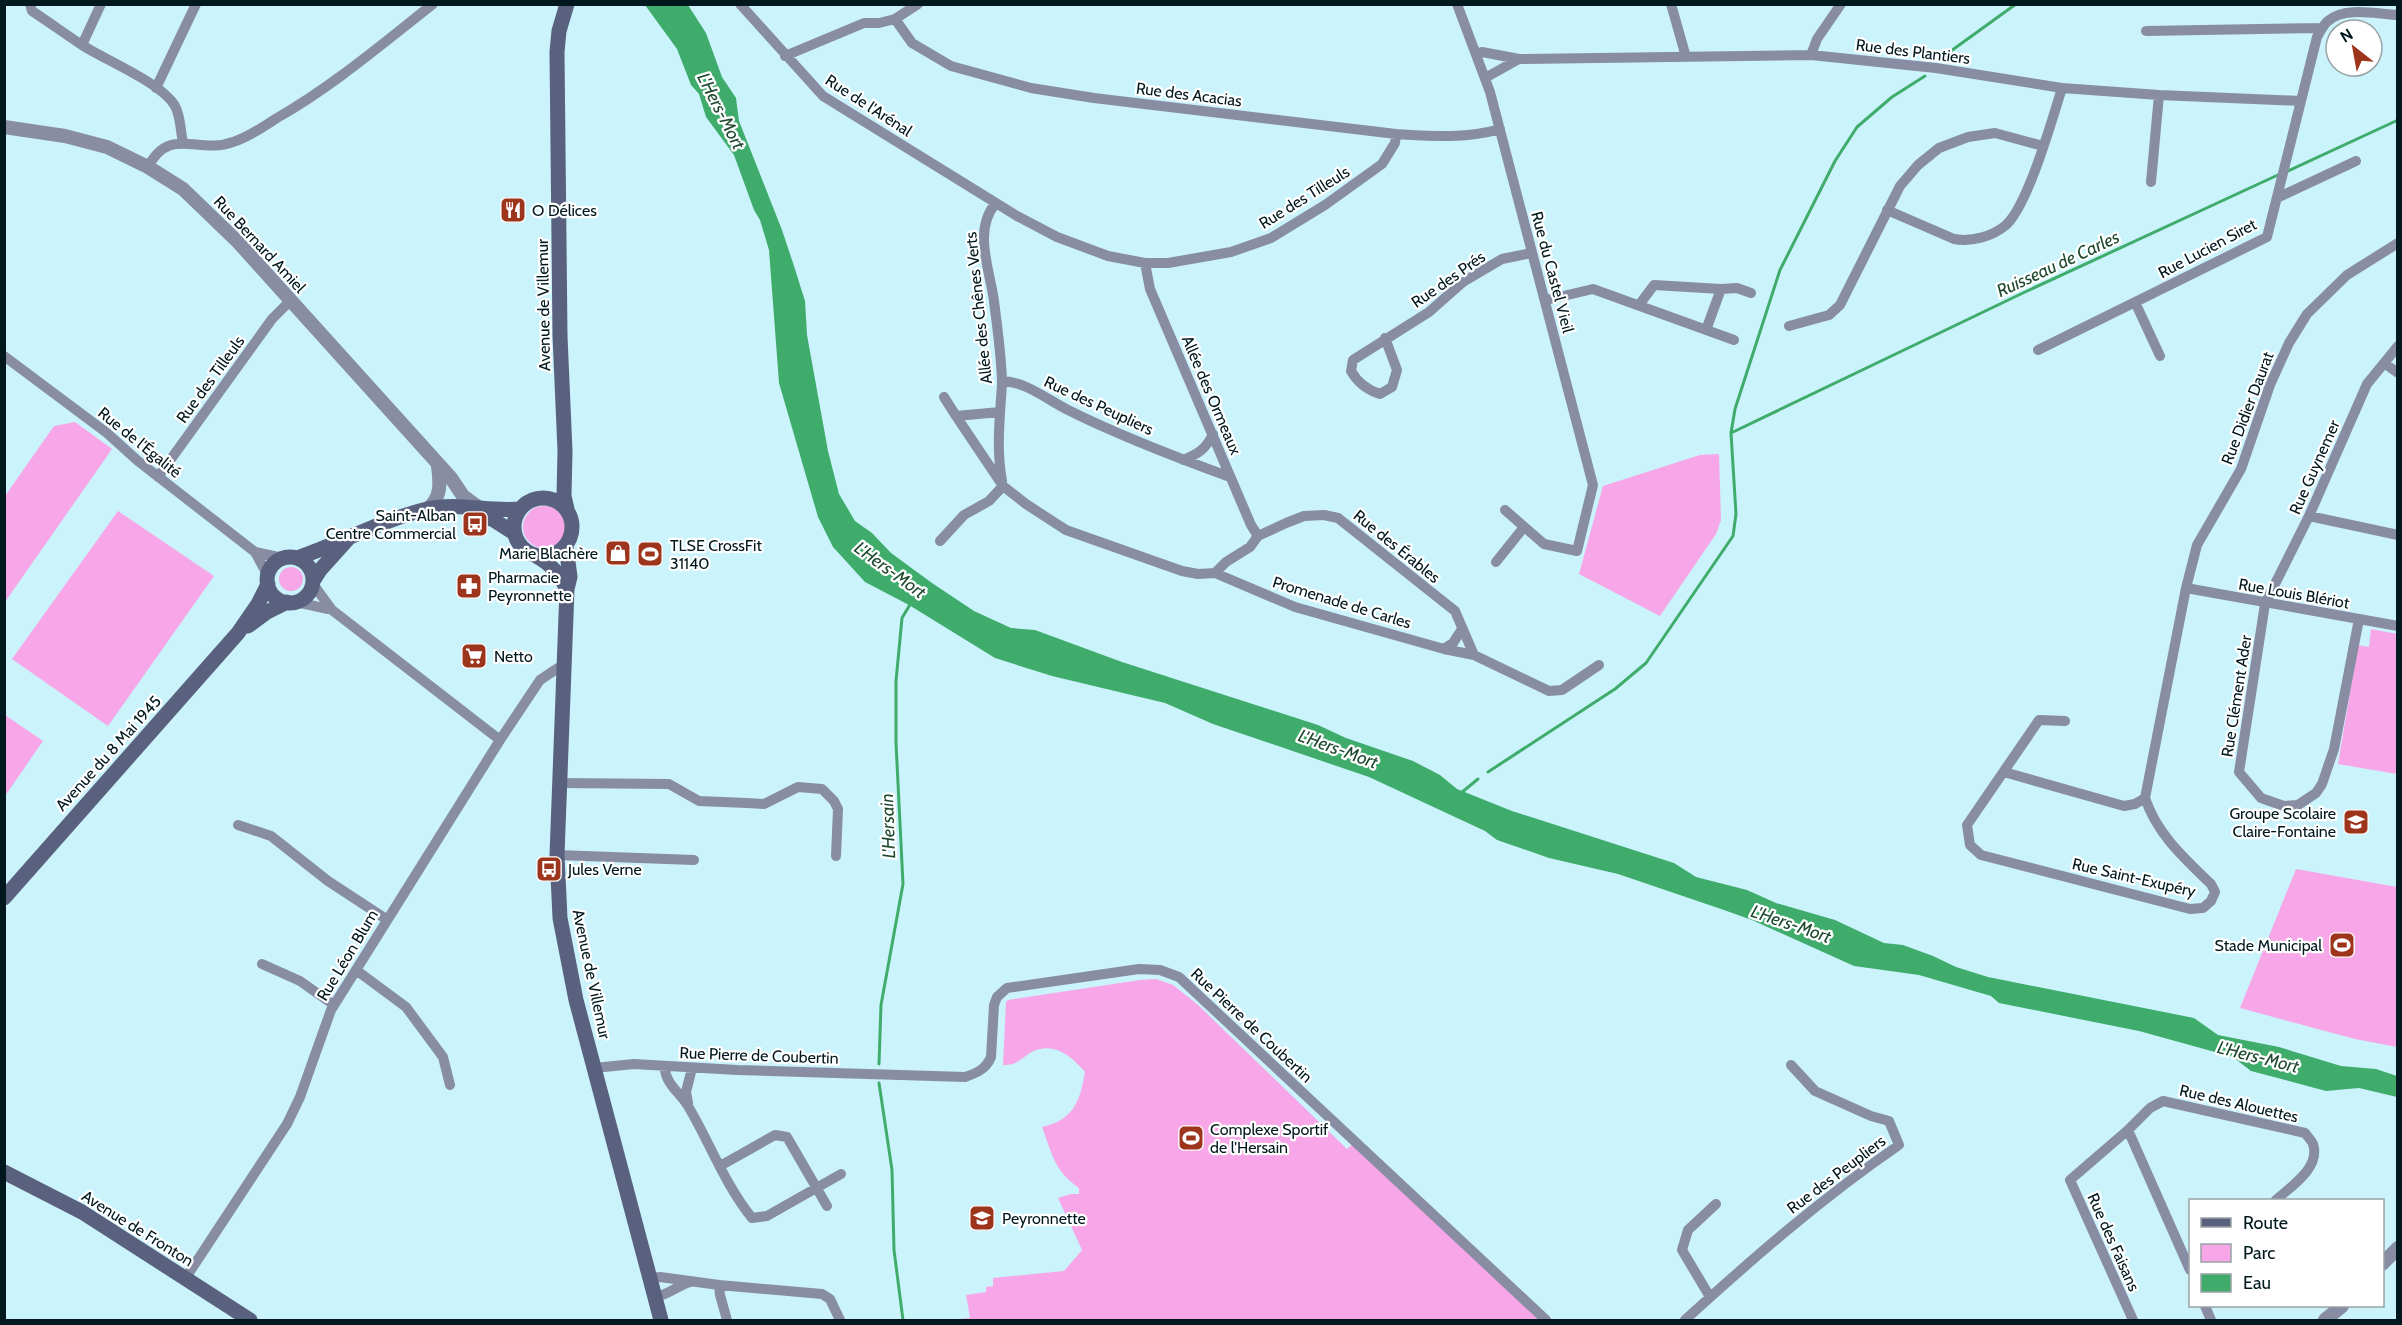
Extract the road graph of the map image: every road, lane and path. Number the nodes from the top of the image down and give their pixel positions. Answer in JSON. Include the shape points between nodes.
{"nodes":[{"id":1,"x":30,"y":4,"type":"edge"},
{"id":2,"x":101,"y":4,"type":"edge"},
{"id":3,"x":196,"y":4,"type":"edge"},
{"id":4,"x":434,"y":4,"type":"edge"},
{"id":5,"x":567,"y":4,"type":"edge"},
{"id":6,"x":740,"y":4,"type":"edge"},
{"id":7,"x":918,"y":4,"type":"edge"},
{"id":8,"x":1457,"y":4,"type":"edge"},
{"id":9,"x":1671,"y":4,"type":"edge"},
{"id":10,"x":1841,"y":4,"type":"edge"},
{"id":11,"x":2397,"y":15,"type":"edge"},
{"id":12,"x":895,"y":19,"type":"junction"},
{"id":13,"x":2322,"y":28,"type":"junction"},
{"id":14,"x":2146,"y":31,"type":"dead end"},
{"id":15,"x":82,"y":45,"type":"junction"},
{"id":16,"x":1476,"y":54,"type":"junction"},
{"id":17,"x":1811,"y":55,"type":"junction"},
{"id":18,"x":785,"y":56,"type":"junction"},
{"id":19,"x":1686,"y":57,"type":"junction"},
{"id":20,"x":1519,"y":59,"type":"junction"},
{"id":21,"x":1485,"y":78,"type":"junction"},
{"id":22,"x":156,"y":88,"type":"junction"},
{"id":23,"x":2062,"y":88,"type":"junction"},
{"id":24,"x":2159,"y":95,"type":"junction"},
{"id":25,"x":2301,"y":101,"type":"junction"},
{"id":26,"x":4,"y":126,"type":"edge"},
{"id":27,"x":1500,"y":129,"type":"junction"},
{"id":28,"x":1396,"y":134,"type":"junction"},
{"id":29,"x":183,"y":142,"type":"junction"},
{"id":30,"x":2043,"y":146,"type":"junction"},
{"id":31,"x":2356,"y":161,"type":"dead end"},
{"id":32,"x":148,"y":167,"type":"junction"},
{"id":33,"x":2151,"y":183,"type":"dead end"},
{"id":34,"x":972,"y":188,"type":"joint"},
{"id":35,"x":2277,"y":198,"type":"junction"},
{"id":36,"x":995,"y":204,"type":"junction"},
{"id":37,"x":1887,"y":210,"type":"junction"},
{"id":38,"x":2397,"y":243,"type":"edge"},
{"id":39,"x":1531,"y":253,"type":"junction"},
{"id":40,"x":1145,"y":263,"type":"junction"},
{"id":41,"x":1721,"y":289,"type":"junction"},
{"id":42,"x":1751,"y":293,"type":"dead end"},
{"id":43,"x":1546,"y":300,"type":"junction"},
{"id":44,"x":290,"y":302,"type":"junction"},
{"id":45,"x":2135,"y":302,"type":"junction"},
{"id":46,"x":1639,"y":305,"type":"junction"},
{"id":47,"x":1789,"y":326,"type":"dead end"},
{"id":48,"x":1706,"y":330,"type":"junction"},
{"id":49,"x":1385,"y":338,"type":"junction"},
{"id":50,"x":1734,"y":340,"type":"dead end"},
{"id":51,"x":2397,"y":346,"type":"edge"},
{"id":52,"x":2038,"y":350,"type":"dead end"},
{"id":53,"x":4,"y":356,"type":"edge"},
{"id":54,"x":2160,"y":356,"type":"dead end"},
{"id":55,"x":2384,"y":363,"type":"junction"},
{"id":56,"x":2397,"y":373,"type":"edge"},
{"id":57,"x":1002,"y":381,"type":"junction"},
{"id":58,"x":944,"y":397,"type":"dead end"},
{"id":59,"x":1000,"y":412,"type":"junction"},
{"id":60,"x":956,"y":416,"type":"junction"},
{"id":61,"x":1213,"y":434,"type":"junction"},
{"id":62,"x":1183,"y":460,"type":"junction"},
{"id":63,"x":563,"y":462,"type":"junction"},
{"id":64,"x":438,"y":466,"type":"junction"},
{"id":65,"x":158,"y":477,"type":"junction"},
{"id":66,"x":1230,"y":477,"type":"junction"},
{"id":67,"x":1003,"y":486,"type":"junction"},
{"id":68,"x":539,"y":498,"type":"junction"},
{"id":69,"x":478,"y":507,"type":"junction"},
{"id":70,"x":519,"y":509,"type":"junction"},
{"id":71,"x":567,"y":509,"type":"junction"},
{"id":72,"x":1505,"y":510,"type":"dead end"},
{"id":73,"x":422,"y":511,"type":"junction"},
{"id":74,"x":2309,"y":516,"type":"junction"},
{"id":75,"x":1524,"y":527,"type":"junction"},
{"id":76,"x":514,"y":533,"type":"junction"},
{"id":77,"x":2397,"y":535,"type":"edge"},
{"id":78,"x":1258,"y":536,"type":"junction"},
{"id":79,"x":347,"y":540,"type":"junction"},
{"id":80,"x":940,"y":541,"type":"dead end"},
{"id":81,"x":566,"y":546,"type":"junction"},
{"id":82,"x":255,"y":552,"type":"junction"},
{"id":83,"x":536,"y":556,"type":"junction"},
{"id":84,"x":290,"y":558,"type":"junction"},
{"id":85,"x":1496,"y":562,"type":"dead end"},
{"id":86,"x":1215,"y":573,"type":"junction"},
{"id":87,"x":268,"y":580,"type":"junction"},
{"id":88,"x":313,"y":582,"type":"junction"},
{"id":89,"x":2186,"y":588,"type":"junction"},
{"id":90,"x":567,"y":589,"type":"junction"},
{"id":91,"x":292,"y":602,"type":"junction"},
{"id":92,"x":2265,"y":604,"type":"junction"},
{"id":93,"x":332,"y":610,"type":"junction"},
{"id":94,"x":2359,"y":619,"type":"junction"},
{"id":95,"x":2397,"y":626,"type":"edge"},
{"id":96,"x":1462,"y":629,"type":"junction"},
{"id":97,"x":238,"y":633,"type":"junction"},
{"id":98,"x":1444,"y":649,"type":"junction"},
{"id":99,"x":1474,"y":655,"type":"junction"},
{"id":100,"x":1599,"y":665,"type":"dead end"},
{"id":101,"x":564,"y":668,"type":"junction"},
{"id":102,"x":2065,"y":721,"type":"dead end"},
{"id":103,"x":500,"y":740,"type":"junction"},
{"id":104,"x":2004,"y":772,"type":"junction"},
{"id":105,"x":559,"y":783,"type":"junction"},
{"id":106,"x":2145,"y":798,"type":"junction"},
{"id":107,"x":238,"y":825,"type":"dead end"},
{"id":108,"x":557,"y":855,"type":"junction"},
{"id":109,"x":836,"y":856,"type":"dead end"},
{"id":110,"x":694,"y":860,"type":"dead end"},
{"id":111,"x":4,"y":898,"type":"edge"},
{"id":112,"x":386,"y":919,"type":"junction"},
{"id":113,"x":262,"y":964,"type":"dead end"},
{"id":114,"x":356,"y":970,"type":"junction"},
{"id":115,"x":334,"y":1005,"type":"junction"},
{"id":116,"x":1791,"y":1065,"type":"dead end"},
{"id":117,"x":665,"y":1067,"type":"junction"},
{"id":118,"x":594,"y":1068,"type":"junction"},
{"id":119,"x":692,"y":1068,"type":"junction"},
{"id":120,"x":450,"y":1085,"type":"dead end"},
{"id":121,"x":688,"y":1106,"type":"junction"},
{"id":122,"x":2128,"y":1130,"type":"junction"},
{"id":123,"x":720,"y":1166,"type":"junction"},
{"id":124,"x":5,"y":1174,"type":"edge"},
{"id":125,"x":841,"y":1174,"type":"dead end"},
{"id":126,"x":816,"y":1188,"type":"junction"},
{"id":127,"x":2277,"y":1199,"type":"edge"},
{"id":128,"x":1716,"y":1204,"type":"dead end"},
{"id":129,"x":826,"y":1206,"type":"dead end"},
{"id":130,"x":2397,"y":1248,"type":"edge"},
{"id":131,"x":2384,"y":1262,"type":"edge"},
{"id":132,"x":2189,"y":1268,"type":"edge"},
{"id":133,"x":650,"y":1278,"type":"junction"},
{"id":134,"x":185,"y":1279,"type":"junction"},
{"id":135,"x":690,"y":1282,"type":"junction"},
{"id":136,"x":719,"y":1285,"type":"junction"},
{"id":137,"x":1710,"y":1297,"type":"junction"},
{"id":138,"x":655,"y":1298,"type":"junction"},
{"id":139,"x":2340,"y":1307,"type":"edge"},
{"id":140,"x":230,"y":1315,"type":"edge"},
{"id":141,"x":250,"y":1320,"type":"edge"},
{"id":142,"x":661,"y":1320,"type":"edge"},
{"id":143,"x":727,"y":1320,"type":"edge"},
{"id":144,"x":840,"y":1320,"type":"edge"},
{"id":145,"x":1546,"y":1320,"type":"edge"},
{"id":146,"x":1685,"y":1320,"type":"edge"},
{"id":147,"x":2133,"y":1320,"type":"edge"},
{"id":148,"x":2325,"y":1320,"type":"edge"}],
"edges":[{"from":1,"to":15,"type":"street","via":[[32,11]]},
{"from":2,"to":15,"type":"street"},
{"from":3,"to":22,"type":"street"},
{"from":4,"to":29,"type":"street","via":[[334,82],[247,136],[220,147]]},
{"from":5,"to":63,"type":"main road","name":"Avenue de Villemur","via":[[557,52]]},
{"from":6,"to":18,"type":"street","name":"Rue de l'Arénal"},
{"from":7,"to":12,"type":"street"},
{"from":8,"to":16,"type":"street","name":"Rue du Castel Vieil"},
{"from":9,"to":19,"type":"street"},
{"from":10,"to":17,"type":"street"},
{"from":11,"to":13,"type":"street","via":[[2346,13],[2336,15]]},
{"from":12,"to":18,"type":"street","via":[[864,23]]},
{"from":12,"to":28,"type":"street","name":"Rue des Acacias","via":[[912,43],[951,66],[1031,88]]},
{"from":13,"to":14,"type":"street"},
{"from":13,"to":25,"type":"street","name":"Rue Lucien Siret"},
{"from":15,"to":22,"type":"street"},
{"from":16,"to":20,"type":"street","name":"Rue des Plantiers"},
{"from":16,"to":21,"type":"street","name":"Rue du Castel Vieil"},
{"from":17,"to":19,"type":"street","name":"Rue des Plantiers"},
{"from":17,"to":23,"type":"street","name":"Rue des Plantiers","via":[[1936,68]]},
{"from":18,"to":34,"type":"street","name":"Rue de l'Arénal","via":[[823,96]]},
{"from":19,"to":20,"type":"street","name":"Rue des Plantiers"},
{"from":20,"to":21,"type":"street","name":"Rue des Plantiers"},
{"from":21,"to":27,"type":"street","name":"Rue du Castel Vieil"},
{"from":22,"to":29,"type":"street","via":[[175,105]]},
{"from":23,"to":24,"type":"street","name":"Rue des Plantiers"},
{"from":23,"to":30,"type":"street"},
{"from":24,"to":25,"type":"street","name":"Rue des Plantiers"},
{"from":24,"to":33,"type":"street"},
{"from":25,"to":35,"type":"street","name":"Rue Lucien Siret"},
{"from":26,"to":32,"type":"street","name":"Rue Bernard Amiel","via":[[107,147]]},
{"from":27,"to":28,"type":"street","name":"Rue des Acacias","via":[[1448,136]]},
{"from":27,"to":39,"type":"street","name":"Rue du Castel Vieil"},
{"from":28,"to":40,"type":"street","name":"Rue des Tilleuls","via":[[1382,164],[1271,238],[1199,259]]},
{"from":29,"to":32,"type":"street","via":[[159,150]]},
{"from":30,"to":37,"type":"street","via":[[1995,133],[1968,137],[1939,148],[1900,186]]},
{"from":30,"to":37,"type":"street","via":[[2019,208],[2006,225],[1988,236],[1954,239]]},
{"from":31,"to":35,"type":"street"},
{"from":32,"to":44,"type":"street","name":"Rue Bernard Amiel","via":[[202,206]]},
{"from":34,"to":36,"type":"street","name":"Rue des Tilleuls"},
{"from":35,"to":45,"type":"street","name":"Rue Lucien Siret","via":[[2267,237]]},
{"from":36,"to":40,"type":"street","name":"Rue des Tilleuls","via":[[1057,237],[1108,256]]},
{"from":36,"to":57,"type":"street","name":"Allée des Chênes Verts","via":[[985,221],[985,244]]},
{"from":37,"to":47,"type":"street","via":[[1840,305],[1829,315]]},
{"from":38,"to":89,"type":"street","name":"Rue Didier Daurat","via":[[2347,275],[2307,314],[2289,343],[2241,468],[2198,545]]},
{"from":39,"to":43,"type":"street","name":"Rue du Castel Vieil"},
{"from":39,"to":49,"type":"street","name":"Rue des Prés","via":[[1503,259],[1463,282],[1429,312]]},
{"from":40,"to":61,"type":"street","name":"Allée des Ormeaux","via":[[1150,290]]},
{"from":41,"to":42,"type":"street","via":[[1737,288]]},
{"from":41,"to":46,"type":"street","via":[[1654,285]]},
{"from":41,"to":48,"type":"street"},
{"from":43,"to":46,"type":"street","via":[[1593,289]]},
{"from":43,"to":75,"type":"street","name":"Rue du Castel Vieil","via":[[1593,485],[1577,551],[1544,544]]},
{"from":44,"to":64,"type":"street","name":"Rue Bernard Amiel"},
{"from":44,"to":65,"type":"street","name":"Rue des Tilleuls","via":[[272,319]]},
{"from":45,"to":52,"type":"street","name":"Rue Lucien Siret"},
{"from":45,"to":54,"type":"street"},
{"from":46,"to":48,"type":"street"},
{"from":48,"to":50,"type":"street"},
{"from":49,"to":49,"type":"street","name":"Rue des Prés","via":[[1353,360],[1351,371],[1368,390],[1380,394],[1392,387],[1397,370]]},
{"from":51,"to":55,"type":"street","name":"Rue Guynemer"},
{"from":53,"to":65,"type":"street","name":"Rue de l'Égalité"},
{"from":55,"to":56,"type":"street"},
{"from":55,"to":74,"type":"street","name":"Rue Guynemer","via":[[2367,384]]},
{"from":57,"to":59,"type":"street","name":"Allée des Chênes Verts"},
{"from":57,"to":62,"type":"street","name":"Rue des Peupliers","via":[[1016,382],[1068,410]]},
{"from":58,"to":60,"type":"street"},
{"from":59,"to":60,"type":"street"},
{"from":59,"to":67,"type":"street","name":"Allée des Chênes Verts","via":[[998,461]]},
{"from":60,"to":67,"type":"street"},
{"from":61,"to":62,"type":"street","via":[[1198,453]]},
{"from":61,"to":66,"type":"street","name":"Allée des Ormeaux"},
{"from":62,"to":66,"type":"street","name":"Rue des Peupliers"},
{"from":63,"to":68,"type":"main road","name":"Avenue de Villemur"},
{"from":63,"to":71,"type":"main road","name":"Avenue de Villemur"},
{"from":64,"to":69,"type":"street","name":"Rue Bernard Amiel","via":[[452,478],[463,496]]},
{"from":64,"to":73,"type":"street","via":[[441,489],[435,503]]},
{"from":65,"to":82,"type":"street","name":"Rue de l'Égalité"},
{"from":66,"to":78,"type":"street","name":"Allée des Ormeaux"},
{"from":67,"to":80,"type":"street","via":[[989,501],[964,515]]},
{"from":67,"to":86,"type":"street","name":"Promenade de Carles","via":[[1066,530],[1182,571]]},
{"from":68,"to":70,"type":"main road"},
{"from":68,"to":71,"type":"main road","via":[[554,500]]},
{"from":69,"to":70,"type":"main road"},
{"from":69,"to":73,"type":"main road"},
{"from":70,"to":76,"type":"main road"},
{"from":71,"to":81,"type":"main road","via":[[572,531]]},
{"from":72,"to":75,"type":"street"},
{"from":73,"to":76,"type":"main road","via":[[492,519]]},
{"from":73,"to":79,"type":"main road"},
{"from":74,"to":77,"type":"street"},
{"from":74,"to":92,"type":"street","name":"Rue Guynemer"},
{"from":75,"to":85,"type":"street"},
{"from":76,"to":83,"type":"main road","via":[[522,548]]},
{"from":78,"to":86,"type":"street","name":"Rue des Érables","via":[[1250,547]]},
{"from":78,"to":96,"type":"street","name":"Rue des Érables","via":[[1304,516],[1338,519],[1455,611]]},
{"from":79,"to":84,"type":"main road"},
{"from":79,"to":88,"type":"main road"},
{"from":81,"to":83,"type":"main road","via":[[557,553]]},
{"from":81,"to":90,"type":"main road","name":"Avenue de Villemur","via":[[570,577]]},
{"from":82,"to":84,"type":"street","name":"Rue de l'Égalité"},
{"from":82,"to":87,"type":"street","name":"Rue de l'Égalité"},
{"from":83,"to":90,"type":"main road","via":[[556,570]]},
{"from":84,"to":87,"type":"main road","via":[[273,565]]},
{"from":84,"to":88,"type":"main road","via":[[307,564]]},
{"from":86,"to":98,"type":"street","name":"Promenade de Carles","via":[[1295,607]]},
{"from":87,"to":91,"type":"main road","via":[[274,596]]},
{"from":87,"to":97,"type":"main road","name":"Avenue du 8 Mai 1945","via":[[258,604]]},
{"from":88,"to":91,"type":"main road","via":[[307,595]]},
{"from":88,"to":93,"type":"street"},
{"from":89,"to":92,"type":"street","name":"Rue Louis Blériot"},
{"from":89,"to":106,"type":"street","name":"Rue Didier Daurat"},
{"from":90,"to":101,"type":"main road","name":"Avenue de Villemur"},
{"from":91,"to":93,"type":"street"},
{"from":91,"to":97,"type":"main road","name":"Avenue du 8 Mai 1945","via":[[267,612]]},
{"from":92,"to":94,"type":"street","name":"Rue Louis Blériot"},
{"from":92,"to":94,"type":"street","name":"Rue Clément Ader","via":[[2239,772],[2261,798],[2284,806],[2309,799],[2322,784],[2334,749]]},
{"from":93,"to":103,"type":"street"},
{"from":94,"to":95,"type":"street","name":"Rue Louis Blériot"},
{"from":96,"to":98,"type":"street","via":[[1453,644]]},
{"from":96,"to":99,"type":"street","name":"Rue des Érables"},
{"from":97,"to":111,"type":"main road","name":"Avenue du 8 Mai 1945"},
{"from":98,"to":99,"type":"street","name":"Promenade de Carles"},
{"from":99,"to":100,"type":"street","name":"Promenade de Carles","via":[[1550,691],[1562,690]]},
{"from":101,"to":103,"type":"street","name":"Rue Léon Blum","via":[[540,680]]},
{"from":101,"to":105,"type":"main road","name":"Avenue de Villemur"},
{"from":102,"to":104,"type":"street","name":"Rue Saint-Exupéry","via":[[2039,720]]},
{"from":103,"to":112,"type":"street","name":"Rue Léon Blum"},
{"from":104,"to":106,"type":"street","via":[[2124,806]]},
{"from":104,"to":106,"type":"street","name":"Rue Saint-Exupéry","via":[[1967,825],[1970,845],[1981,855],[2190,909],[2203,908],[2214,897],[2211,884],[2170,845]]},
{"from":105,"to":108,"type":"main road","name":"Avenue de Villemur"},
{"from":105,"to":109,"type":"street","via":[[669,784],[699,801],[764,804],[798,787],[822,789],[838,809]]},
{"from":107,"to":112,"type":"street","via":[[271,836],[328,881]]},
{"from":108,"to":110,"type":"street"},
{"from":108,"to":118,"type":"main road","name":"Avenue de Villemur","via":[[565,948]]},
{"from":112,"to":114,"type":"street","name":"Rue Léon Blum"},
{"from":113,"to":115,"type":"street","via":[[300,981]]},
{"from":114,"to":115,"type":"street","name":"Rue Léon Blum"},
{"from":114,"to":120,"type":"street","via":[[406,1007],[443,1057]]},
{"from":115,"to":134,"type":"street","name":"Rue Léon Blum","via":[[287,1124]]},
{"from":116,"to":137,"type":"street","name":"Rue des Peupliers","via":[[1815,1091],[1889,1121],[1899,1145],[1842,1184]]},
{"from":117,"to":118,"type":"street","name":"Rue Pierre de Coubertin","via":[[634,1064]]},
{"from":117,"to":119,"type":"street","name":"Rue Pierre de Coubertin"},
{"from":117,"to":121,"type":"street","via":[[669,1082]]},
{"from":118,"to":133,"type":"main road","name":"Avenue de Villemur"},
{"from":119,"to":121,"type":"street","via":[[686,1092]]},
{"from":119,"to":145,"type":"street","name":"Rue Pierre de Coubertin","via":[[965,1077],[982,1069],[991,1057],[994,1005],[1007,988],[1139,969],[1171,973]]},
{"from":121,"to":123,"type":"street"},
{"from":122,"to":127,"type":"street","name":"Rue des Alouettes","via":[[2163,1101],[2305,1133],[2313,1144],[2314,1158],[2307,1173]]},
{"from":122,"to":132,"type":"street"},
{"from":122,"to":147,"type":"street","name":"Rue des Faisans","via":[[2070,1180]]},
{"from":123,"to":126,"type":"street","via":[[752,1218],[767,1216]]},
{"from":123,"to":126,"type":"street","via":[[776,1135],[787,1137]]},
{"from":124,"to":134,"type":"main road","name":"Avenue de Fronton","via":[[82,1212]]},
{"from":125,"to":126,"type":"street"},
{"from":126,"to":129,"type":"street"},
{"from":128,"to":137,"type":"street","via":[[1688,1230],[1682,1250]]},
{"from":130,"to":131,"type":"street"},
{"from":133,"to":135,"type":"street"},
{"from":133,"to":138,"type":"main road","name":"Avenue de Villemur"},
{"from":134,"to":140,"type":"main road","name":"Avenue de Fronton"},
{"from":135,"to":136,"type":"street"},
{"from":135,"to":138,"type":"street"},
{"from":136,"to":143,"type":"street"},
{"from":136,"to":144,"type":"street","via":[[822,1294],[830,1299]]},
{"from":137,"to":146,"type":"street","name":"Rue des Peupliers"},
{"from":138,"to":142,"type":"main road","name":"Avenue de Villemur"},
{"from":139,"to":148,"type":"street"},
{"from":140,"to":141,"type":"main road","name":"Avenue de Fronton"}]}
